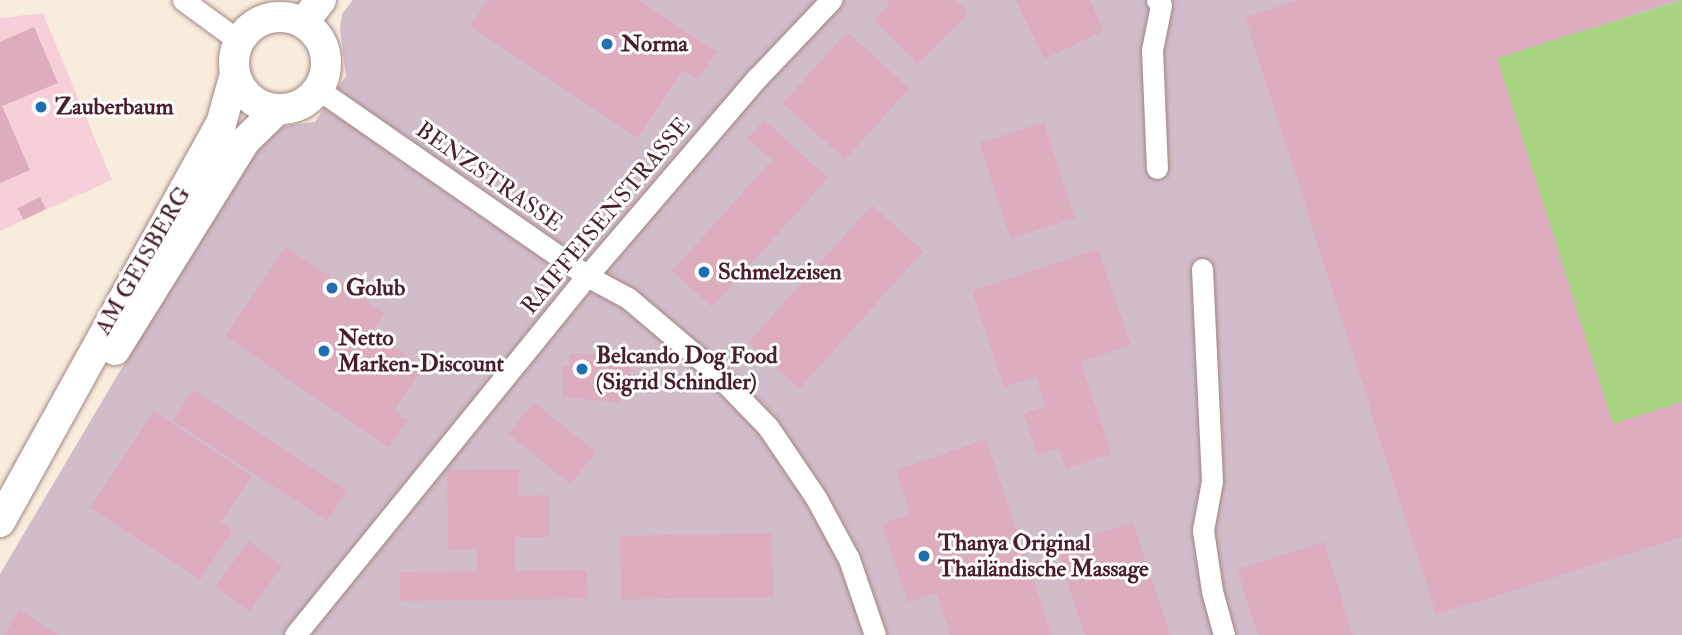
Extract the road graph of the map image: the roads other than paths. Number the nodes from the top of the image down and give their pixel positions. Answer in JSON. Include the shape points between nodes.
{"nodes":[{"id":1,"x":183,"y":0,"type":"edge"},
{"id":2,"x":321,"y":0,"type":"edge"},
{"id":3,"x":831,"y":0,"type":"edge"},
{"id":4,"x":1159,"y":3,"type":"edge"},
{"id":5,"x":303,"y":23,"type":"junction"},
{"id":6,"x":239,"y":41,"type":"junction"},
{"id":7,"x":235,"y":74,"type":"junction"},
{"id":8,"x":318,"y":89,"type":"junction"},
{"id":9,"x":278,"y":109,"type":"junction"},
{"id":10,"x":1157,"y":168,"type":"dead end"},
{"id":11,"x":1202,"y":269,"type":"dead end"},
{"id":12,"x":587,"y":276,"type":"junction"},
{"id":13,"x":45,"y":447,"type":"junction"},
{"id":14,"x":0,"y":522,"type":"edge"},
{"id":15,"x":295,"y":635,"type":"edge"},
{"id":16,"x":876,"y":635,"type":"edge"},
{"id":17,"x":1224,"y":635,"type":"edge"}],
"edges":[{"from":1,"to":6,"type":"street"},
{"from":2,"to":5,"type":"street"},
{"from":3,"to":12,"type":"street","name":"RAIFFEISENSTRASSE","via":[[757,78]]},
{"from":4,"to":10,"type":"street","via":[[1152,50]]},
{"from":5,"to":6,"type":"street","via":[[290,18],[266,19]]},
{"from":5,"to":8,"type":"street","via":[[324,50],[326,69]]},
{"from":6,"to":7,"type":"street"},
{"from":7,"to":9,"type":"street","via":[[254,101]]},
{"from":7,"to":13,"type":"street","name":"AM GEISBERG","via":[[221,124],[86,361]]},
{"from":8,"to":9,"type":"street","via":[[307,100]]},
{"from":8,"to":12,"type":"street","name":"BENZSTRASSE"},
{"from":9,"to":13,"type":"street","name":"AM GEISBERG","via":[[245,141],[100,372]]},
{"from":11,"to":17,"type":"street","via":[[1212,481],[1203,530]]},
{"from":12,"to":15,"type":"street","name":"RAIFFEISENSTRASSE"},
{"from":12,"to":16,"type":"street","name":"BENZSTRASSE","via":[[628,298],[712,369],[768,428],[816,498],[849,559]]},
{"from":13,"to":14,"type":"street","name":"AM GEISBERG"}]}
